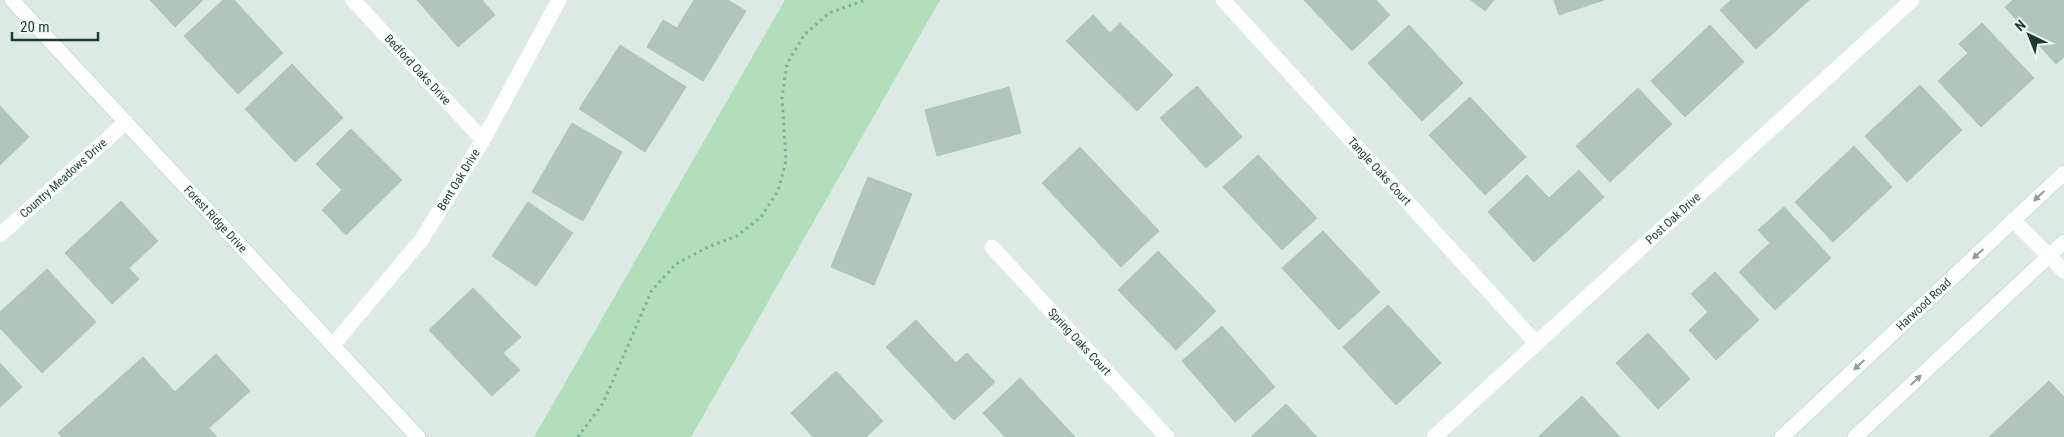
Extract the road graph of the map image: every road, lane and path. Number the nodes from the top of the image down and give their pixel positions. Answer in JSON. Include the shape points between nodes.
{"nodes":[{"id":1,"x":12,"y":0,"type":"edge"},
{"id":2,"x":353,"y":0,"type":"edge"},
{"id":3,"x":559,"y":0,"type":"edge"},
{"id":4,"x":865,"y":0,"type":"edge"},
{"id":5,"x":1223,"y":0,"type":"edge"},
{"id":6,"x":1912,"y":0,"type":"edge"},
{"id":7,"x":126,"y":122,"type":"junction"},
{"id":8,"x":483,"y":140,"type":"junction"},
{"id":9,"x":2064,"y":172,"type":"edge"},
{"id":10,"x":2013,"y":220,"type":"junction"},
{"id":11,"x":0,"y":235,"type":"edge"},
{"id":12,"x":2064,"y":242,"type":"edge"},
{"id":13,"x":992,"y":247,"type":"dead end"},
{"id":14,"x":2049,"y":256,"type":"junction"},
{"id":15,"x":2064,"y":271,"type":"edge"},
{"id":16,"x":1537,"y":344,"type":"junction"},
{"id":17,"x":333,"y":345,"type":"junction"},
{"id":18,"x":418,"y":437,"type":"edge"},
{"id":19,"x":578,"y":437,"type":"edge"},
{"id":20,"x":1167,"y":437,"type":"edge"},
{"id":21,"x":1434,"y":437,"type":"edge"},
{"id":22,"x":1782,"y":437,"type":"edge"},
{"id":23,"x":1855,"y":437,"type":"edge"}],
"edges":[{"from":1,"to":7,"type":"street","name":"Forest Ridge Drive"},
{"from":2,"to":8,"type":"street","name":"Bedford Oaks Drive"},
{"from":3,"to":8,"type":"street","name":"Bent Oak Drive"},
{"from":4,"to":19,"type":"path","via":[[829,14],[804,35],[787,64],[782,97],[786,161],[778,191],[761,217],[737,236],[676,264],[652,290],[603,403]]},
{"from":5,"to":16,"type":"street","name":"Tangle Oaks Court"},
{"from":6,"to":16,"type":"street","name":"Post Oak Drive"},
{"from":7,"to":11,"type":"street","name":"Country Meadows Drive"},
{"from":7,"to":17,"type":"street","name":"Forest Ridge Drive"},
{"from":8,"to":17,"type":"street","name":"Bent Oak Drive","via":[[422,239]]},
{"from":9,"to":10,"type":"street","name":"Harwood Road","one_way":true},
{"from":10,"to":14,"type":"street"},
{"from":10,"to":22,"type":"street","name":"Harwood Road","one_way":true},
{"from":12,"to":14,"type":"street"},
{"from":13,"to":20,"type":"street","name":"Spring Oaks Court"},
{"from":14,"to":15,"type":"street"},
{"from":23,"to":14,"type":"street","one_way":true},
{"from":16,"to":21,"type":"street","name":"Post Oak Drive"},
{"from":17,"to":18,"type":"street","name":"Forest Ridge Drive"}]}
